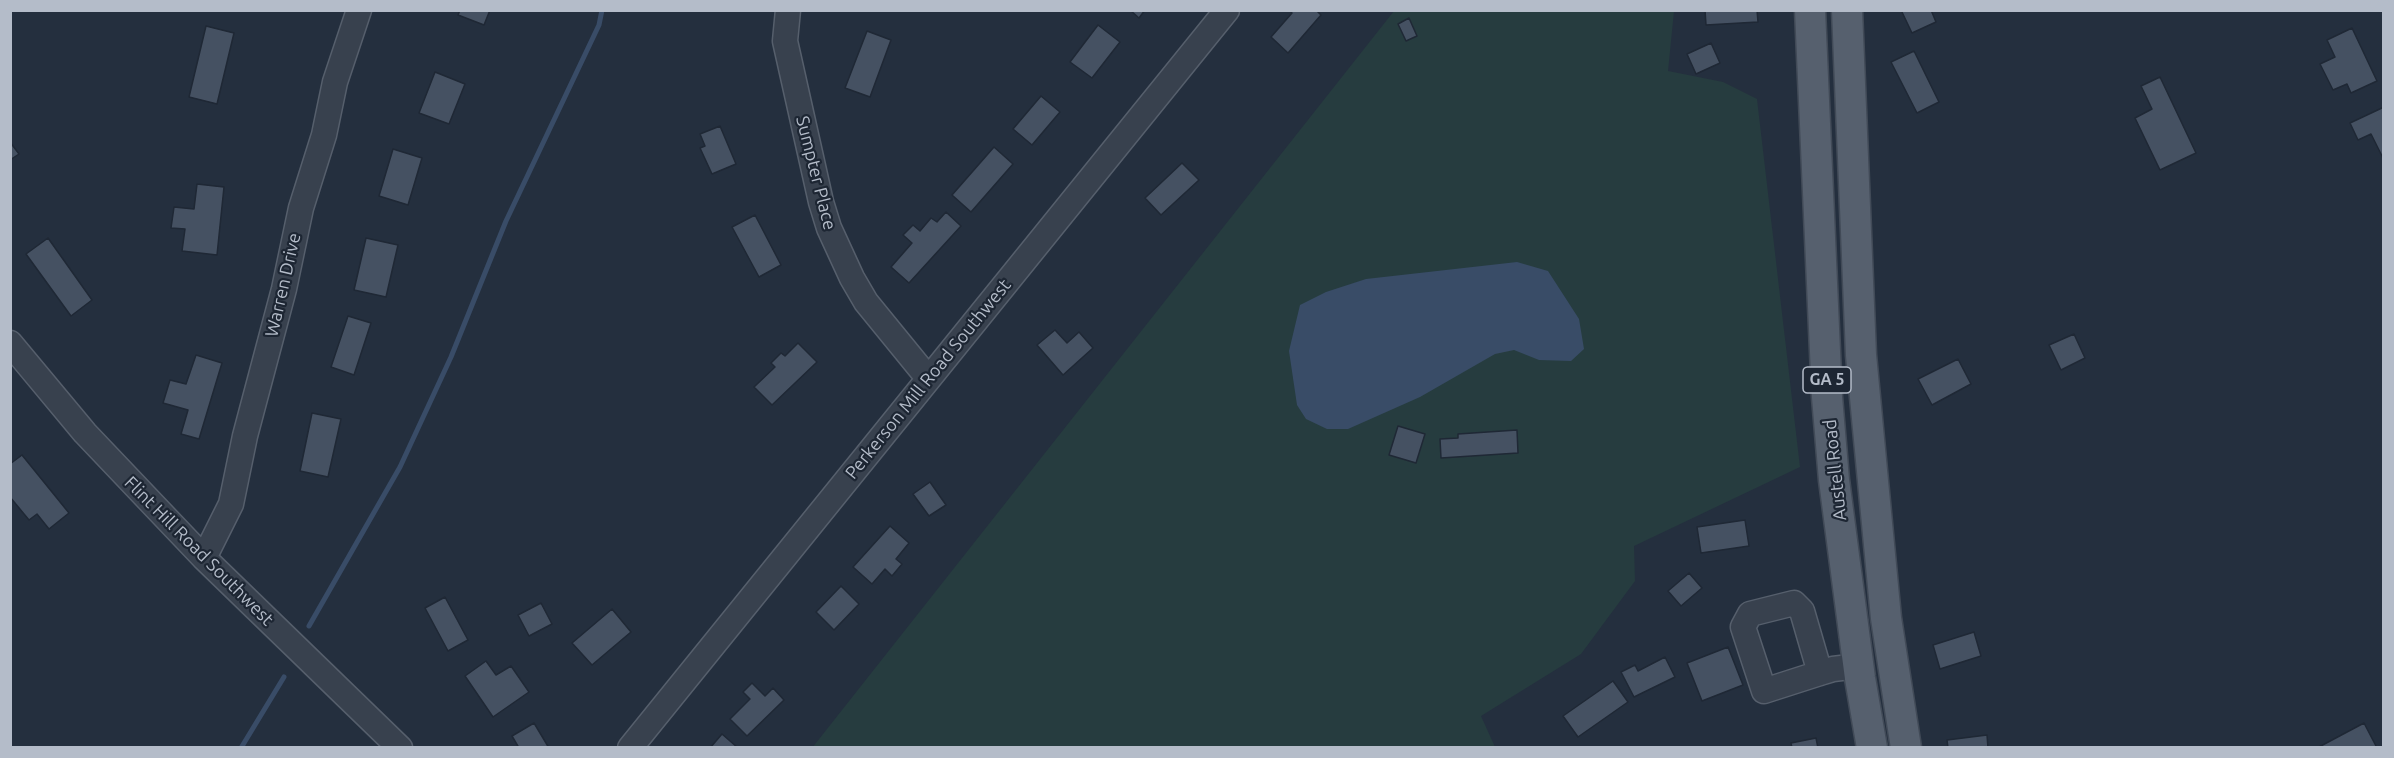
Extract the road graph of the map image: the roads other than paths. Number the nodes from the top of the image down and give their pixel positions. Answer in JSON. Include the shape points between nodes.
{"nodes":[{"id":1,"x":359,"y":10,"type":"edge"},
{"id":2,"x":789,"y":10,"type":"edge"},
{"id":3,"x":1227,"y":10,"type":"edge"},
{"id":4,"x":1810,"y":10,"type":"edge"},
{"id":5,"x":1847,"y":10,"type":"edge"},
{"id":6,"x":10,"y":343,"type":"edge"},
{"id":7,"x":928,"y":378,"type":"junction"},
{"id":8,"x":204,"y":558,"type":"junction"},
{"id":9,"x":1858,"y":666,"type":"junction"},
{"id":10,"x":1820,"y":673,"type":"dead end"},
{"id":11,"x":400,"y":747,"type":"edge"},
{"id":12,"x":630,"y":747,"type":"edge"},
{"id":13,"x":1872,"y":747,"type":"edge"},
{"id":14,"x":1906,"y":747,"type":"edge"}],
"edges":[{"from":1,"to":8,"type":"street","name":"Warren Drive","via":[[335,82],[302,208],[231,504]]},
{"from":2,"to":7,"type":"street","name":"Sumpter Place","via":[[785,41],[829,228],[866,302]]},
{"from":3,"to":7,"type":"street","name":"Perkerson Mill Road Southwest"},
{"from":4,"to":9,"type":"main road","name":"Austell Road","number":"GA 5","via":[[1827,397]]},
{"from":5,"to":14,"type":"main road","name":"Austell Road","number":"GA 5","via":[[1861,355],[1886,618]]},
{"from":6,"to":8,"type":"street","name":"Flint Hill Road Southwest","via":[[84,433]]},
{"from":7,"to":12,"type":"street","name":"Perkerson Mill Road Southwest"},
{"from":8,"to":11,"type":"street","name":"Flint Hill Road Southwest"},
{"from":9,"to":10,"type":"street"},
{"from":9,"to":13,"type":"main road","name":"Austell Road","number":"GA 5"}]}
